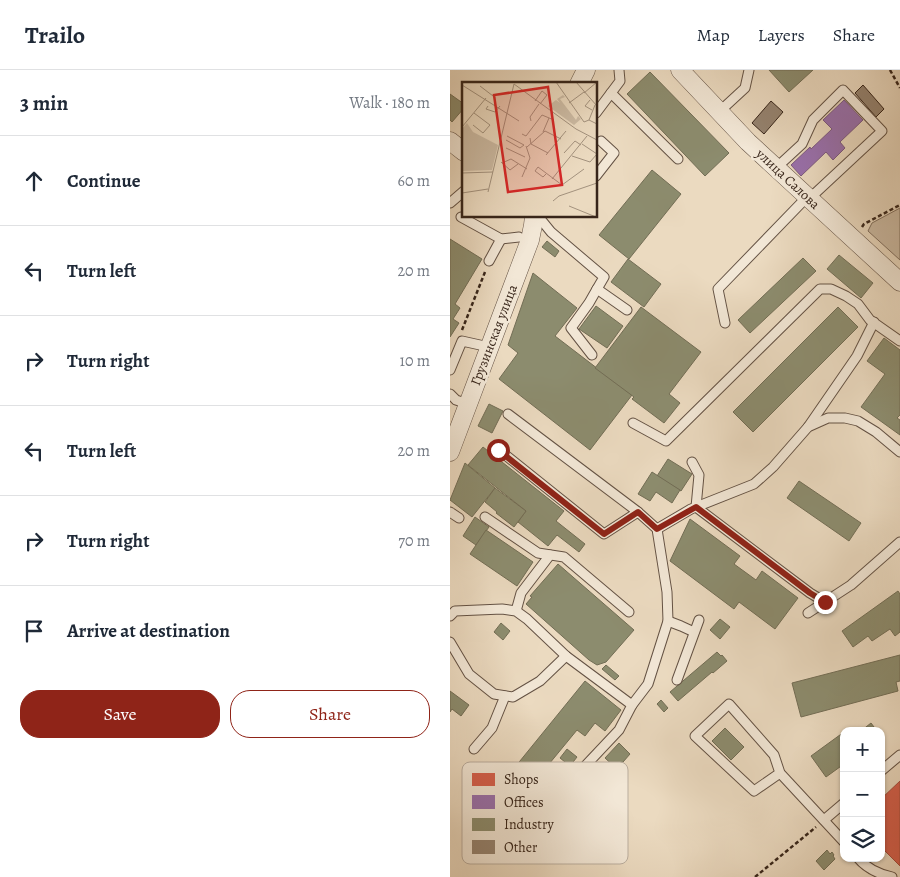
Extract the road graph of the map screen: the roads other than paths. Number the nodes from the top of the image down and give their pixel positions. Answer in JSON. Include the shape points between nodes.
{"nodes":[{"id":1,"x":586,"y":70,"type":"edge"},
{"id":2,"x":619,"y":70,"type":"edge"},
{"id":3,"x":680,"y":70,"type":"edge"},
{"id":4,"x":749,"y":70,"type":"edge"},
{"id":5,"x":580,"y":82,"type":"edge"},
{"id":6,"x":611,"y":93,"type":"junction"},
{"id":7,"x":598,"y":110,"type":"edge"},
{"id":8,"x":719,"y":112,"type":"junction"},
{"id":9,"x":450,"y":141,"type":"edge"},
{"id":10,"x":601,"y":141,"type":"dead end"},
{"id":11,"x":462,"y":150,"type":"edge"},
{"id":12,"x":678,"y":159,"type":"dead end"},
{"id":13,"x":776,"y":168,"type":"junction"},
{"id":14,"x":598,"y":173,"type":"edge"},
{"id":15,"x":462,"y":193,"type":"edge"},
{"id":16,"x":808,"y":198,"type":"junction"},
{"id":17,"x":450,"y":203,"type":"edge"},
{"id":18,"x":468,"y":218,"type":"edge"},
{"id":19,"x":534,"y":218,"type":"edge"},
{"id":20,"x":540,"y":218,"type":"edge"},
{"id":21,"x":519,"y":237,"type":"dead end"},
{"id":22,"x":501,"y":239,"type":"junction"},
{"id":23,"x":489,"y":261,"type":"road end"},
{"id":24,"x":900,"y":282,"type":"edge"},
{"id":25,"x":597,"y":289,"type":"junction"},
{"id":26,"x":627,"y":310,"type":"dead end"},
{"id":27,"x":874,"y":322,"type":"junction"},
{"id":28,"x":724,"y":323,"type":"dead end"},
{"id":29,"x":900,"y":341,"type":"edge"},
{"id":30,"x":490,"y":347,"type":"junction"},
{"id":31,"x":592,"y":355,"type":"dead end"},
{"id":32,"x":450,"y":370,"type":"edge"},
{"id":33,"x":450,"y":394,"type":"edge"},
{"id":34,"x":468,"y":404,"type":"junction"},
{"id":35,"x":508,"y":414,"type":"dead end"},
{"id":36,"x":633,"y":423,"type":"dead end"},
{"id":37,"x":808,"y":427,"type":"junction"},
{"id":38,"x":498,"y":450,"type":"dead end"},
{"id":39,"x":450,"y":452,"type":"edge"},
{"id":40,"x":900,"y":452,"type":"edge"},
{"id":41,"x":692,"y":462,"type":"dead end"},
{"id":42,"x":696,"y":507,"type":"junction"},
{"id":43,"x":450,"y":512,"type":"edge"},
{"id":44,"x":638,"y":512,"type":"junction"},
{"id":45,"x":485,"y":517,"type":"dead end"},
{"id":46,"x":459,"y":518,"type":"dead end"},
{"id":47,"x":657,"y":529,"type":"junction"},
{"id":48,"x":900,"y":542,"type":"edge"},
{"id":49,"x":550,"y":554,"type":"junction"},
{"id":50,"x":825,"y":602,"type":"junction"},
{"id":51,"x":516,"y":611,"type":"junction"},
{"id":52,"x":629,"y":612,"type":"dead end"},
{"id":53,"x":808,"y":614,"type":"dead end"},
{"id":54,"x":450,"y":616,"type":"edge"},
{"id":55,"x":698,"y":620,"type":"dead end"},
{"id":56,"x":668,"y":621,"type":"junction"},
{"id":57,"x":694,"y":632,"type":"junction"},
{"id":58,"x":450,"y":642,"type":"edge"},
{"id":59,"x":566,"y":656,"type":"junction"},
{"id":60,"x":677,"y":680,"type":"dead end"},
{"id":61,"x":504,"y":696,"type":"junction"},
{"id":62,"x":632,"y":705,"type":"junction"},
{"id":63,"x":474,"y":750,"type":"dead end"},
{"id":64,"x":900,"y":755,"type":"edge"},
{"id":65,"x":588,"y":762,"type":"edge"},
{"id":66,"x":885,"y":768,"type":"edge"},
{"id":67,"x":780,"y":773,"type":"junction"},
{"id":68,"x":840,"y":806,"type":"edge"},
{"id":69,"x":824,"y":820,"type":"junction"},
{"id":70,"x":840,"y":838,"type":"edge"},
{"id":71,"x":860,"y":862,"type":"edge"},
{"id":72,"x":892,"y":877,"type":"edge"}],
"edges":[{"from":1,"to":5,"type":"street"},
{"from":2,"to":6,"type":"lane","via":[[620,81]]},
{"from":3,"to":8,"type":"street","name":"улица Салова"},
{"from":4,"to":8,"type":"lane","via":[[745,88]]},
{"from":6,"to":7,"type":"lane"},
{"from":6,"to":12,"type":"lane"},
{"from":8,"to":13,"type":"street","name":"улица Салова"},
{"from":9,"to":11,"type":"street"},
{"from":10,"to":14,"type":"lane","via":[[614,153]]},
{"from":13,"to":16,"type":"street","name":"улица Салова"},
{"from":13,"to":16,"type":"lane","via":[[802,144],[813,120],[843,90],[882,131]]},
{"from":15,"to":17,"type":"lane"},
{"from":16,"to":24,"type":"street","name":"улица Салова"},
{"from":16,"to":28,"type":"lane","via":[[718,288]]},
{"from":18,"to":22,"type":"lane"},
{"from":19,"to":30,"type":"street","name":"Грузинская улица","via":[[530,240]]},
{"from":20,"to":25,"type":"lane","via":[[551,232],[604,276]]},
{"from":21,"to":22,"type":"lane"},
{"from":22,"to":23,"type":"lane"},
{"from":25,"to":26,"type":"lane"},
{"from":25,"to":31,"type":"lane","via":[[571,328]]},
{"from":27,"to":29,"type":"lane"},
{"from":27,"to":36,"type":"lane","via":[[846,296],[820,289],[666,441]]},
{"from":27,"to":37,"type":"lane","via":[[857,356]]},
{"from":30,"to":32,"type":"lane","via":[[462,341]]},
{"from":30,"to":34,"type":"street","name":"Грузинская улица"},
{"from":33,"to":34,"type":"lane"},
{"from":34,"to":39,"type":"street","name":"Грузинская улица"},
{"from":35,"to":44,"type":"lane"},
{"from":37,"to":40,"type":"lane","via":[[828,418],[858,421]]},
{"from":37,"to":42,"type":"lane","via":[[754,484]]},
{"from":38,"to":44,"type":"lane","via":[[604,534]]},
{"from":41,"to":42,"type":"lane","via":[[699,475]]},
{"from":42,"to":47,"type":"lane"},
{"from":42,"to":50,"type":"lane"},
{"from":43,"to":46,"type":"lane"},
{"from":44,"to":47,"type":"lane"},
{"from":45,"to":49,"type":"lane","via":[[538,553]]},
{"from":47,"to":56,"type":"lane"},
{"from":48,"to":50,"type":"lane","via":[[851,585]]},
{"from":49,"to":51,"type":"lane","via":[[521,593]]},
{"from":49,"to":52,"type":"lane","via":[[564,557]]},
{"from":50,"to":53,"type":"lane"},
{"from":51,"to":54,"type":"lane","via":[[455,611]]},
{"from":51,"to":59,"type":"lane"},
{"from":55,"to":57,"type":"lane"},
{"from":56,"to":57,"type":"lane"},
{"from":56,"to":62,"type":"lane","via":[[648,684]]},
{"from":57,"to":60,"type":"lane"},
{"from":58,"to":61,"type":"lane","via":[[469,674],[494,694]]},
{"from":59,"to":61,"type":"lane","via":[[540,681],[513,697]]},
{"from":59,"to":62,"type":"lane"},
{"from":61,"to":63,"type":"lane","via":[[492,728]]},
{"from":62,"to":65,"type":"lane","via":[[619,730]]},
{"from":64,"to":66,"type":"lane"},
{"from":67,"to":67,"type":"lane","via":[[774,755],[729,704],[695,736],[754,791]]},
{"from":67,"to":69,"type":"lane"},
{"from":68,"to":69,"type":"lane"},
{"from":69,"to":70,"type":"lane"},
{"from":71,"to":72,"type":"lane","via":[[879,874]]}]}
